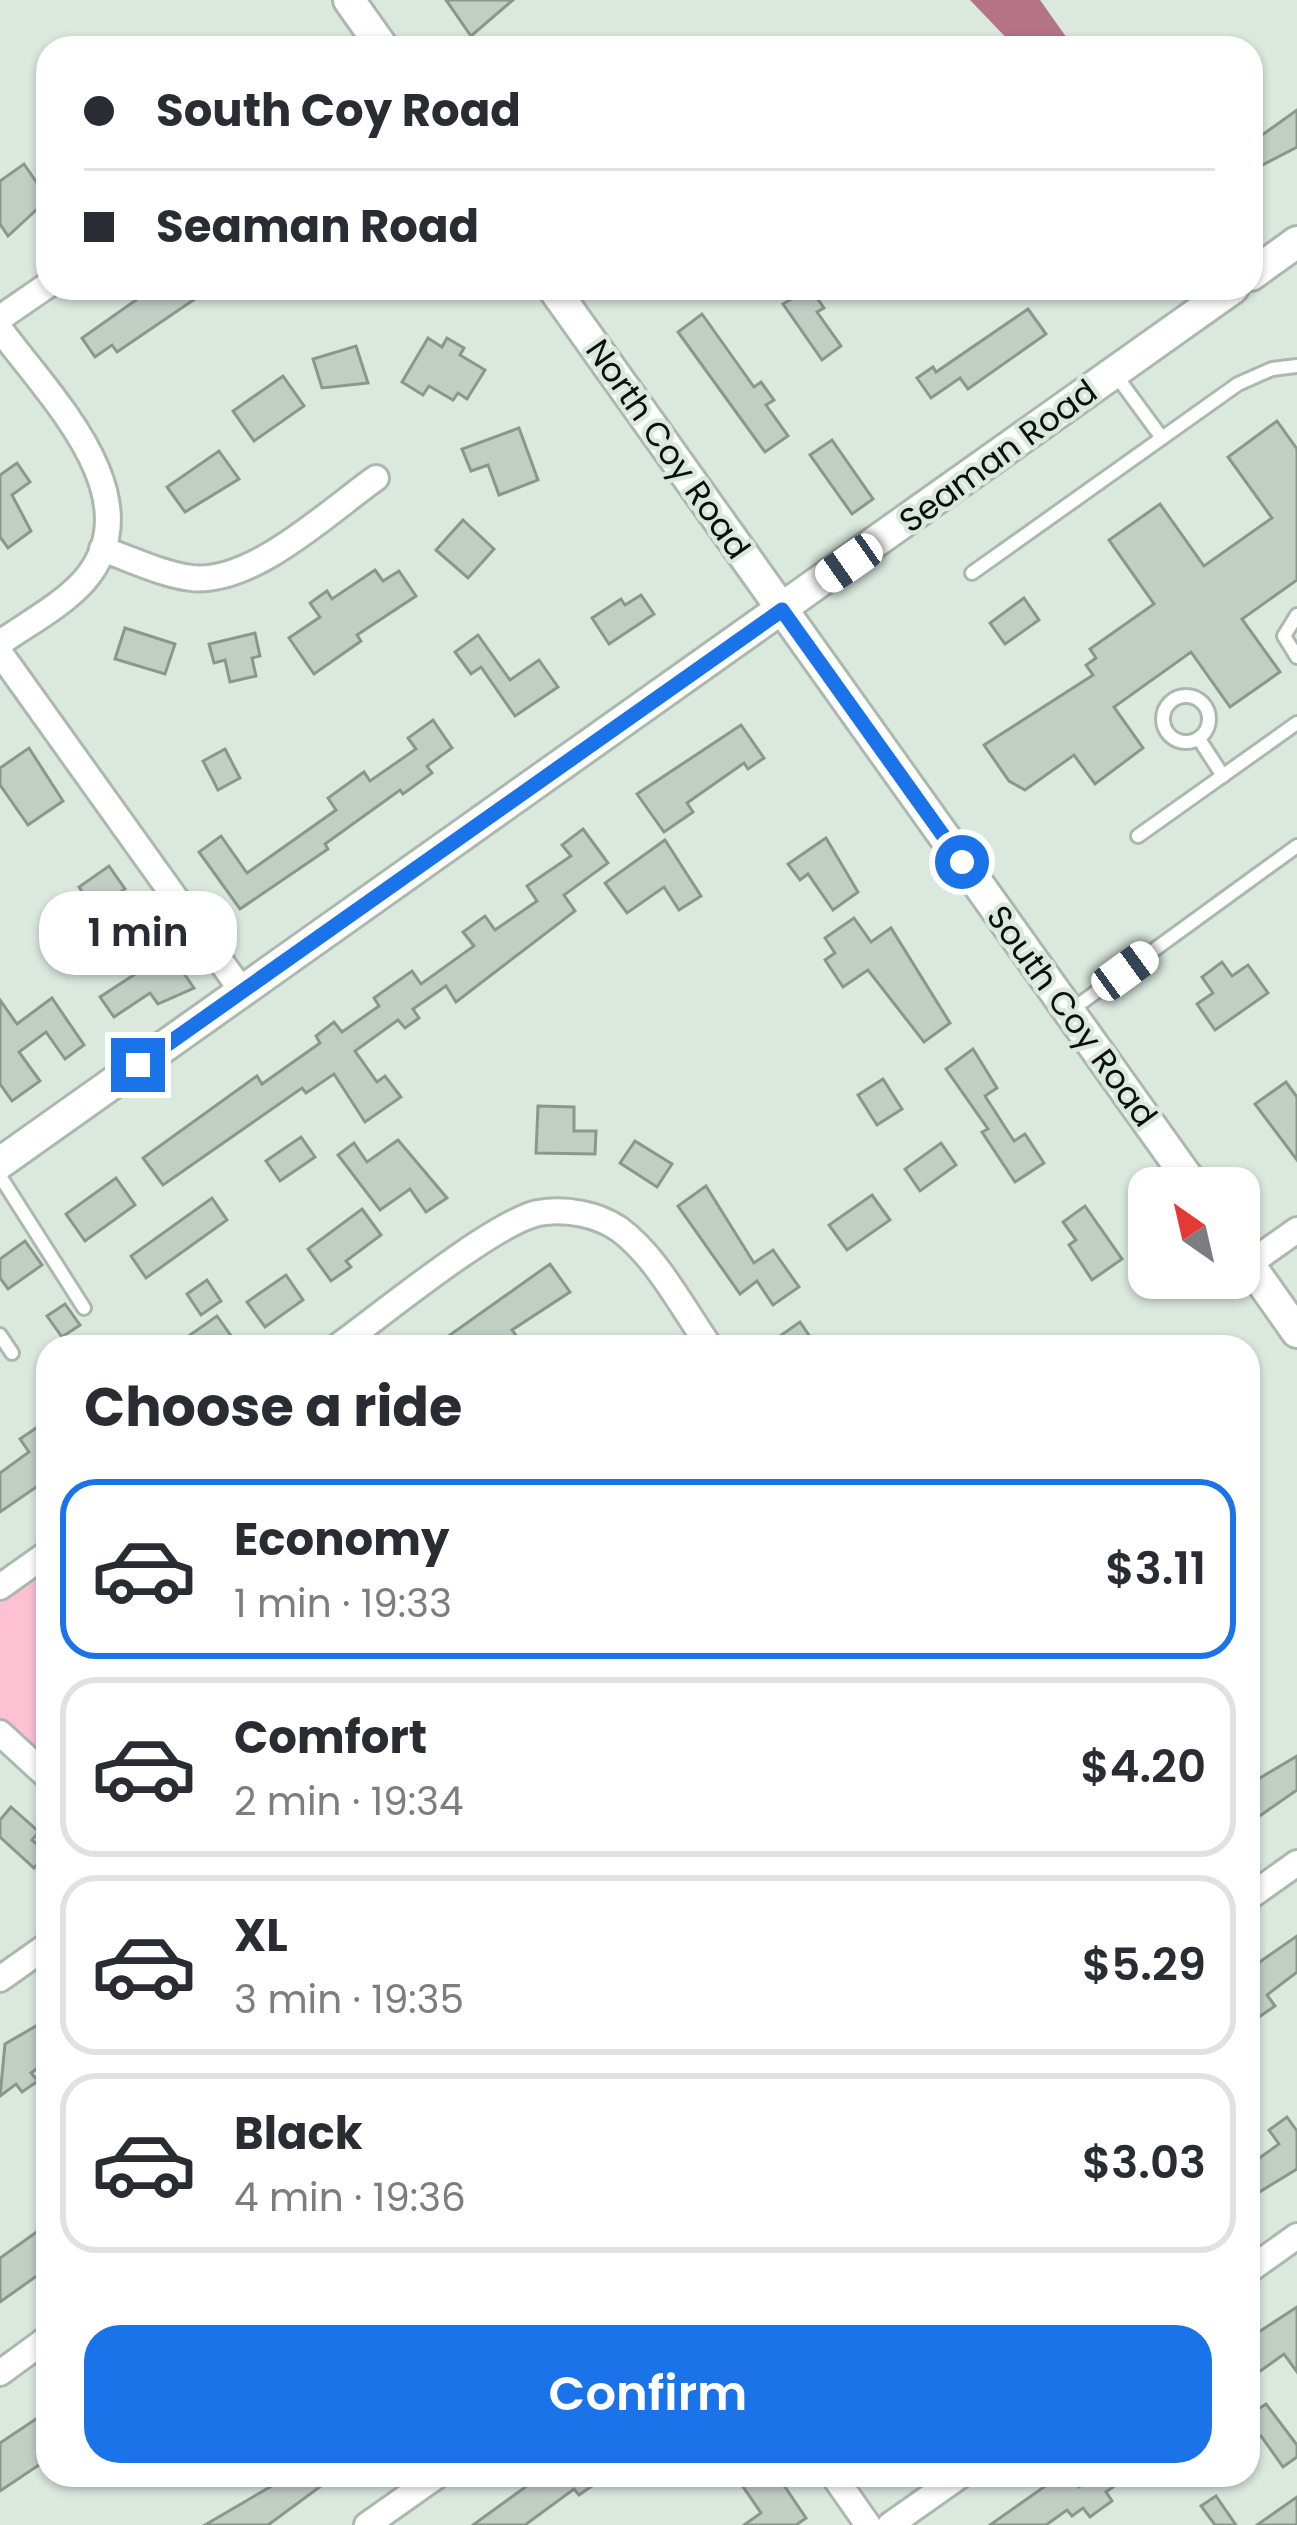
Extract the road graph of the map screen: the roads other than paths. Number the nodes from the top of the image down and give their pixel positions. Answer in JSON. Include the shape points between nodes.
{"nodes":[{"id":1,"x":349,"y":0,"type":"edge"},
{"id":2,"x":374,"y":36,"type":"edge"},
{"id":3,"x":1297,"y":242,"type":"edge"},
{"id":4,"x":1263,"y":266,"type":"edge"},
{"id":5,"x":36,"y":294,"type":"edge"},
{"id":6,"x":562,"y":300,"type":"edge"},
{"id":7,"x":1215,"y":300,"type":"edge"},
{"id":8,"x":0,"y":319,"type":"edge"},
{"id":9,"x":0,"y":328,"type":"edge"},
{"id":10,"x":1297,"y":366,"type":"edge"},
{"id":11,"x":1114,"y":373,"type":"junction"},
{"id":12,"x":1162,"y":438,"type":"junction"},
{"id":13,"x":376,"y":478,"type":"dead end"},
{"id":14,"x":102,"y":549,"type":"junction"},
{"id":15,"x":972,"y":573,"type":"dead end"},
{"id":16,"x":782,"y":610,"type":"junction"},
{"id":17,"x":1297,"y":615,"type":"edge"},
{"id":18,"x":0,"y":644,"type":"edge"},
{"id":19,"x":0,"y":653,"type":"edge"},
{"id":20,"x":1297,"y":657,"type":"edge"},
{"id":21,"x":1297,"y":724,"type":"edge"},
{"id":22,"x":1199,"y":739,"type":"dead end"},
{"id":23,"x":1223,"y":776,"type":"junction"},
{"id":24,"x":1138,"y":836,"type":"dead end"},
{"id":25,"x":1297,"y":846,"type":"edge"},
{"id":26,"x":242,"y":991,"type":"junction"},
{"id":27,"x":1069,"y":1012,"type":"junction"},
{"id":28,"x":0,"y":1163,"type":"edge"},
{"id":29,"x":1180,"y":1167,"type":"edge"},
{"id":30,"x":0,"y":1176,"type":"edge"},
{"id":31,"x":1297,"y":1230,"type":"edge"},
{"id":32,"x":1260,"y":1249,"type":"edge"},
{"id":33,"x":1260,"y":1280,"type":"edge"},
{"id":34,"x":84,"y":1308,"type":"dead end"},
{"id":35,"x":1297,"y":1332,"type":"edge"},
{"id":36,"x":0,"y":1335,"type":"edge"},
{"id":37,"x":354,"y":1335,"type":"edge"},
{"id":38,"x":701,"y":1335,"type":"edge"},
{"id":39,"x":12,"y":1352,"type":"dead end"},
{"id":40,"x":36,"y":1562,"type":"edge"},
{"id":41,"x":0,"y":1587,"type":"edge"},
{"id":42,"x":0,"y":1733,"type":"edge"},
{"id":43,"x":36,"y":1766,"type":"edge"},
{"id":44,"x":1297,"y":1863,"type":"edge"},
{"id":45,"x":1260,"y":1889,"type":"edge"},
{"id":46,"x":36,"y":1954,"type":"edge"},
{"id":47,"x":0,"y":1979,"type":"edge"},
{"id":48,"x":1297,"y":2236,"type":"edge"},
{"id":49,"x":1260,"y":2262,"type":"edge"},
{"id":50,"x":36,"y":2347,"type":"edge"},
{"id":51,"x":0,"y":2373,"type":"edge"},
{"id":52,"x":421,"y":2487,"type":"edge"},
{"id":53,"x":841,"y":2487,"type":"edge"},
{"id":54,"x":944,"y":2487,"type":"edge"},
{"id":55,"x":368,"y":2525,"type":"edge"},
{"id":56,"x":868,"y":2525,"type":"edge"},
{"id":57,"x":890,"y":2525,"type":"edge"}],
"edges":[{"from":1,"to":2,"type":"street"},
{"from":3,"to":4,"type":"street"},
{"from":5,"to":8,"type":"street"},
{"from":6,"to":16,"type":"street","name":"North Coy Road"},
{"from":7,"to":11,"type":"street","name":"Seaman Road"},
{"from":9,"to":14,"type":"street","via":[[101,476],[108,505]]},
{"from":10,"to":12,"type":"lane","via":[[1238,384]]},
{"from":11,"to":12,"type":"lane"},
{"from":11,"to":16,"type":"street","name":"Seaman Road"},
{"from":12,"to":15,"type":"lane"},
{"from":13,"to":14,"type":"street","via":[[227,576],[176,575]]},
{"from":14,"to":18,"type":"street","via":[[71,593]]},
{"from":16,"to":26,"type":"street","name":"Seaman Road"},
{"from":16,"to":27,"type":"street","name":"South Coy Road"},
{"from":17,"to":20,"type":"lane","via":[[1284,636]]},
{"from":19,"to":26,"type":"street"},
{"from":21,"to":23,"type":"lane"},
{"from":22,"to":23,"type":"lane"},
{"from":23,"to":24,"type":"lane"},
{"from":25,"to":27,"type":"lane"},
{"from":26,"to":28,"type":"street","name":"Seaman Road"},
{"from":27,"to":29,"type":"street","name":"South Coy Road"},
{"from":30,"to":34,"type":"lane"},
{"from":31,"to":32,"type":"street"},
{"from":33,"to":35,"type":"street"},
{"from":36,"to":39,"type":"lane"},
{"from":37,"to":38,"type":"street","via":[[507,1226],[540,1213],[577,1213],[630,1239]]},
{"from":40,"to":41,"type":"street"},
{"from":42,"to":43,"type":"street"},
{"from":44,"to":45,"type":"street"},
{"from":46,"to":47,"type":"street"},
{"from":48,"to":49,"type":"street"},
{"from":50,"to":51,"type":"street"},
{"from":52,"to":55,"type":"street"},
{"from":53,"to":56,"type":"street"},
{"from":54,"to":57,"type":"street"}]}
